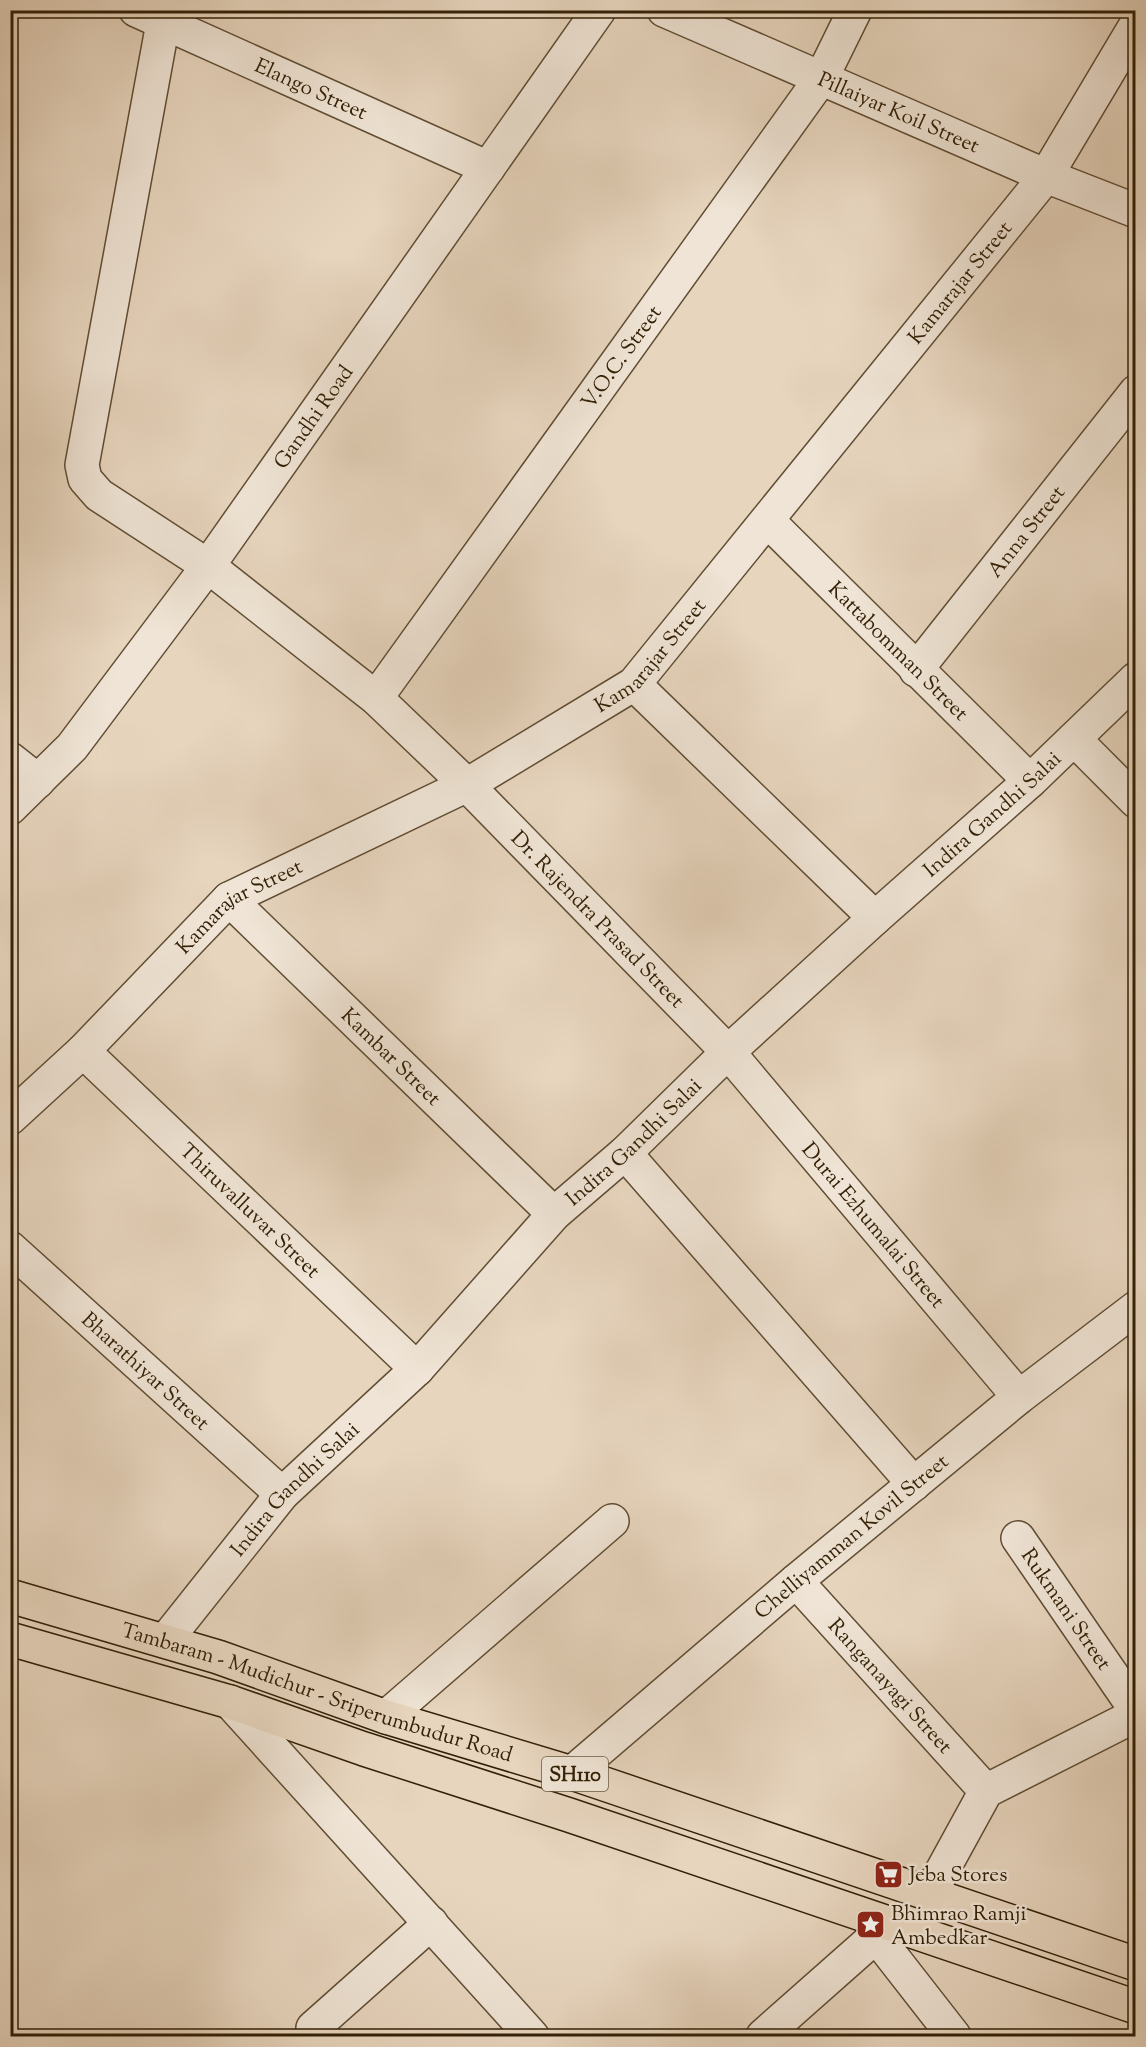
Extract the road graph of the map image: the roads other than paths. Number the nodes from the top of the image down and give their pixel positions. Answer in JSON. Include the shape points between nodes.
{"nodes":[{"id":1,"x":599,"y":10,"type":"edge"},
{"id":2,"x":664,"y":10,"type":"edge"},
{"id":3,"x":855,"y":10,"type":"edge"},
{"id":4,"x":149,"y":17,"type":"edge"},
{"id":5,"x":1136,"y":25,"type":"edge"},
{"id":6,"x":822,"y":77,"type":"junction"},
{"id":7,"x":488,"y":168,"type":"junction"},
{"id":8,"x":1046,"y":176,"type":"junction"},
{"id":9,"x":1136,"y":211,"type":"edge"},
{"id":10,"x":1136,"y":392,"type":"edge"},
{"id":11,"x":768,"y":521,"type":"junction"},
{"id":12,"x":208,"y":566,"type":"junction"},
{"id":13,"x":916,"y":670,"type":"junction"},
{"id":14,"x":1136,"y":679,"type":"edge"},
{"id":15,"x":634,"y":684,"type":"junction"},
{"id":16,"x":376,"y":698,"type":"junction"},
{"id":17,"x":1074,"y":739,"type":"junction"},
{"id":18,"x":10,"y":759,"type":"edge"},
{"id":19,"x":38,"y":781,"type":"junction"},
{"id":20,"x":1030,"y":781,"type":"junction"},
{"id":21,"x":467,"y":785,"type":"junction"},
{"id":22,"x":1136,"y":801,"type":"edge"},
{"id":23,"x":10,"y":808,"type":"edge"},
{"id":24,"x":229,"y":898,"type":"junction"},
{"id":25,"x":875,"y":918,"type":"junction"},
{"id":26,"x":83,"y":1051,"type":"junction"},
{"id":27,"x":728,"y":1052,"type":"junction"},
{"id":28,"x":10,"y":1118,"type":"edge"},
{"id":29,"x":625,"y":1153,"type":"junction"},
{"id":30,"x":554,"y":1214,"type":"junction"},
{"id":31,"x":10,"y":1248,"type":"edge"},
{"id":32,"x":1136,"y":1308,"type":"edge"},
{"id":33,"x":417,"y":1370,"type":"junction"},
{"id":34,"x":1019,"y":1397,"type":"junction"},
{"id":35,"x":914,"y":1484,"type":"junction"},
{"id":36,"x":282,"y":1494,"type":"junction"},
{"id":37,"x":612,"y":1521,"type":"dead end"},
{"id":38,"x":1018,"y":1538,"type":"dead end"},
{"id":39,"x":796,"y":1581,"type":"junction"},
{"id":40,"x":10,"y":1596,"type":"edge"},
{"id":41,"x":10,"y":1639,"type":"edge"},
{"id":42,"x":165,"y":1641,"type":"junction"},
{"id":43,"x":144,"y":1679,"type":"junction"},
{"id":44,"x":230,"y":1702,"type":"junction"},
{"id":45,"x":1136,"y":1710,"type":"edge"},
{"id":46,"x":1136,"y":1715,"type":"edge"},
{"id":47,"x":386,"y":1717,"type":"junction"},
{"id":48,"x":572,"y":1773,"type":"junction"},
{"id":49,"x":986,"y":1791,"type":"junction"},
{"id":50,"x":929,"y":1895,"type":"junction"},
{"id":51,"x":431,"y":1923,"type":"junction"},
{"id":52,"x":885,"y":1931,"type":"junction"},
{"id":53,"x":1133,"y":1961,"type":"edge"},
{"id":54,"x":1136,"y":2007,"type":"edge"},
{"id":55,"x":313,"y":2028,"type":"dead end"},
{"id":56,"x":532,"y":2037,"type":"edge"},
{"id":57,"x":763,"y":2037,"type":"edge"},
{"id":58,"x":954,"y":2037,"type":"edge"}],
"edges":[{"from":1,"to":7,"type":"street","name":"Gandhi Road"},
{"from":2,"to":6,"type":"street","name":"Pillaiyar Koil Street"},
{"from":3,"to":6,"type":"street","name":"V.O.C. Street"},
{"from":4,"to":7,"type":"street","name":"Elango Street"},
{"from":4,"to":12,"type":"street","name":"Dr. Rajendra Prasad Street","via":[[82,465],[85,479],[99,495]]},
{"from":5,"to":8,"type":"street","name":"Kamarajar Street"},
{"from":6,"to":8,"type":"street","name":"Pillaiyar Koil Street"},
{"from":6,"to":16,"type":"street","name":"V.O.C. Street"},
{"from":7,"to":12,"type":"street","name":"Gandhi Road"},
{"from":8,"to":9,"type":"street","name":"Pillaiyar Koil Street"},
{"from":8,"to":11,"type":"street","name":"Kamarajar Street"},
{"from":10,"to":13,"type":"street","name":"Anna Street"},
{"from":11,"to":13,"type":"street","name":"Kattabomman Street"},
{"from":11,"to":15,"type":"street","name":"Kamarajar Street"},
{"from":12,"to":16,"type":"street","name":"Dr. Rajendra Prasad Street"},
{"from":12,"to":19,"type":"street","name":"Gandhi Road","via":[[72,747]]},
{"from":13,"to":20,"type":"street","name":"Kattabomman Street"},
{"from":14,"to":17,"type":"street","name":"Indira Gandhi Salai"},
{"from":15,"to":21,"type":"street","name":"Kamarajar Street"},
{"from":15,"to":25,"type":"street"},
{"from":16,"to":21,"type":"street","name":"Dr. Rajendra Prasad Street"},
{"from":17,"to":20,"type":"street","name":"Indira Gandhi Salai"},
{"from":17,"to":22,"type":"street"},
{"from":18,"to":19,"type":"street"},
{"from":19,"to":23,"type":"street","name":"Gandhi Road"},
{"from":20,"to":25,"type":"street","name":"Indira Gandhi Salai"},
{"from":21,"to":24,"type":"street","name":"Kamarajar Street"},
{"from":21,"to":27,"type":"street","name":"Dr. Rajendra Prasad Street"},
{"from":24,"to":26,"type":"street","name":"Kamarajar Street"},
{"from":24,"to":30,"type":"street","name":"Kambar Street"},
{"from":25,"to":27,"type":"street","name":"Indira Gandhi Salai"},
{"from":26,"to":28,"type":"street","name":"Kamarajar Street"},
{"from":26,"to":33,"type":"street","name":"Thiruvalluvar Street"},
{"from":27,"to":29,"type":"street","name":"Indira Gandhi Salai"},
{"from":27,"to":34,"type":"street","name":"Durai Ezhumalai Street"},
{"from":29,"to":30,"type":"street","name":"Indira Gandhi Salai"},
{"from":29,"to":35,"type":"street"},
{"from":30,"to":33,"type":"street","name":"Indira Gandhi Salai"},
{"from":31,"to":36,"type":"street","name":"Bharathiyar Street"},
{"from":32,"to":34,"type":"street","name":"Chelliyamman Kovil Street"},
{"from":33,"to":36,"type":"street","name":"Indira Gandhi Salai"},
{"from":34,"to":35,"type":"street","name":"Chelliyamman Kovil Street"},
{"from":35,"to":39,"type":"street","name":"Chelliyamman Kovil Street"},
{"from":36,"to":42,"type":"street","name":"Indira Gandhi Salai"},
{"from":37,"to":47,"type":"street"},
{"from":38,"to":45,"type":"street","name":"Rukmani Street"},
{"from":39,"to":48,"type":"street","name":"Chelliyamman Kovil Street"},
{"from":39,"to":49,"type":"street","name":"Ranganayagi Street"},
{"from":40,"to":42,"type":"main road","name":"Tambaram - Mudichur - Sriperumbudur Road","number":"SH110"},
{"from":41,"to":43,"type":"main road","name":"Tambaram - Mudichur - Sriperumbudur Road","number":"SH110"},
{"from":42,"to":43,"type":"main road"},
{"from":42,"to":47,"type":"main road","name":"Tambaram - Mudichur - Sriperumbudur Road","number":"SH110"},
{"from":43,"to":44,"type":"main road","name":"Tambaram - Mudichur - Sriperumbudur Road","number":"SH110"},
{"from":44,"to":51,"type":"street"},
{"from":44,"to":52,"type":"main road","name":"Tambaram - Mudichur - Sriperumbudur Road","number":"SH110"},
{"from":46,"to":49,"type":"street"},
{"from":47,"to":48,"type":"main road","name":"Tambaram - Mudichur - Sriperumbudur Road","number":"SH110"},
{"from":48,"to":50,"type":"main road","name":"Tambaram - Mudichur - Sriperumbudur Road","number":"SH110"},
{"from":49,"to":50,"type":"street"},
{"from":50,"to":52,"type":"main road"},
{"from":50,"to":53,"type":"main road","name":"Tambaram - Mudichur - Sriperumbudur Road","number":"SH110"},
{"from":51,"to":55,"type":"street"},
{"from":51,"to":56,"type":"street"},
{"from":52,"to":54,"type":"main road","name":"Tambaram - Mudichur - Sriperumbudur Road","number":"SH110"},
{"from":52,"to":57,"type":"street"},
{"from":52,"to":58,"type":"street"}]}
